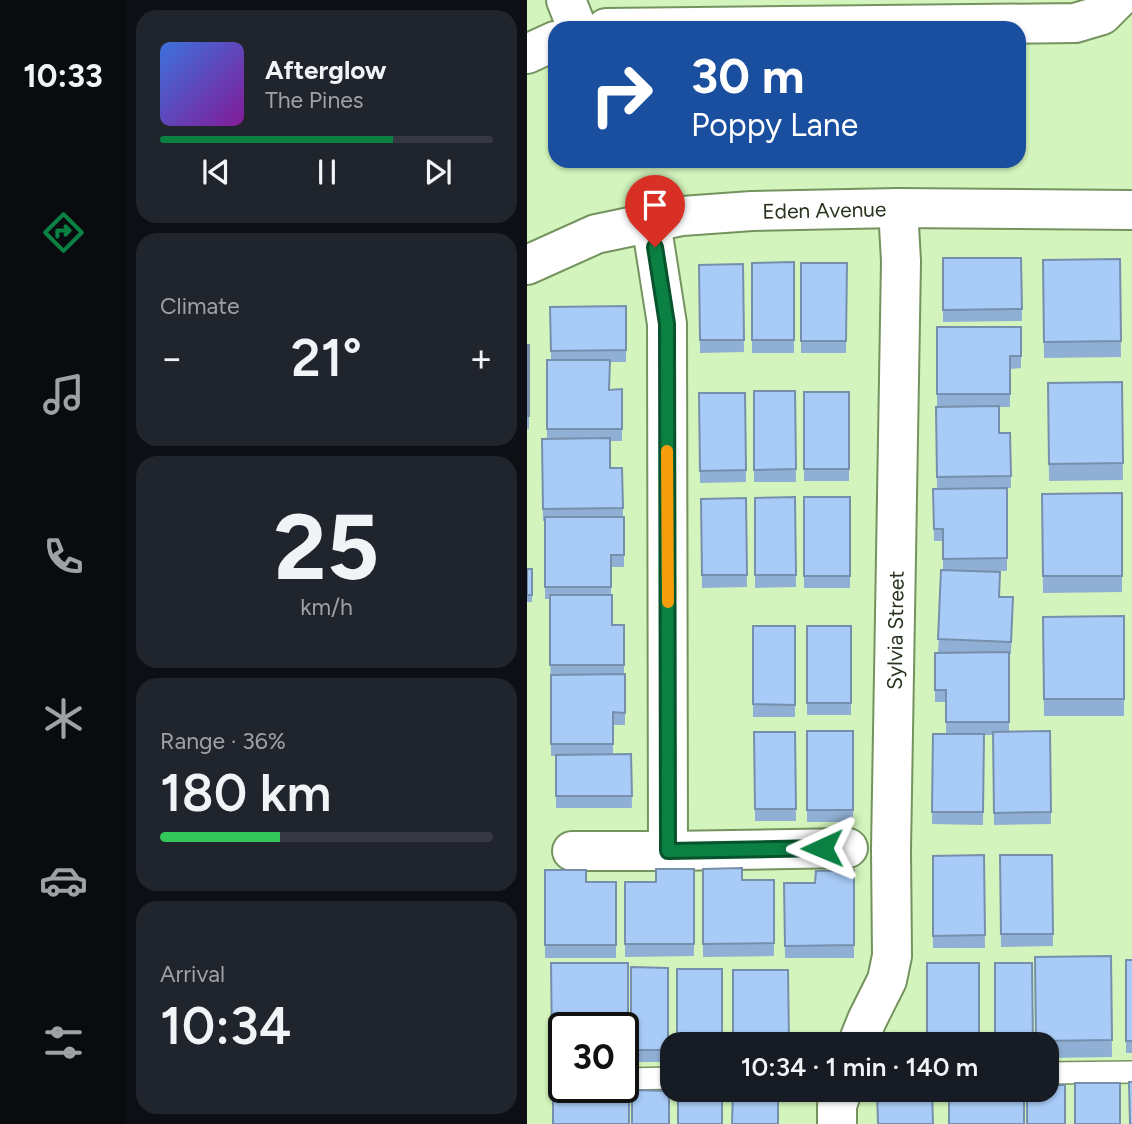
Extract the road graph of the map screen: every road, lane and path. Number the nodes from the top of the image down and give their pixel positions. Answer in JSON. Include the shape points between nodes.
{"nodes":[{"id":1,"x":566,"y":0,"type":"edge"},
{"id":2,"x":1117,"y":12,"type":"edge"},
{"id":3,"x":574,"y":21,"type":"edge"},
{"id":4,"x":1026,"y":24,"type":"edge"},
{"id":5,"x":548,"y":44,"type":"edge"},
{"id":6,"x":527,"y":54,"type":"edge"},
{"id":7,"x":899,"y":208,"type":"junction"},
{"id":8,"x":1132,"y":210,"type":"edge"},
{"id":9,"x":651,"y":222,"type":"junction"},
{"id":10,"x":527,"y":265,"type":"edge"},
{"id":11,"x":848,"y":848,"type":"dead end"},
{"id":12,"x":572,"y":851,"type":"dead end"},
{"id":13,"x":668,"y":851,"type":"junction"},
{"id":14,"x":862,"y":1032,"type":"edge"},
{"id":15,"x":1132,"y":1072,"type":"edge"},
{"id":16,"x":1059,"y":1073,"type":"edge"},
{"id":17,"x":639,"y":1079,"type":"edge"},
{"id":18,"x":660,"y":1079,"type":"edge"},
{"id":19,"x":838,"y":1102,"type":"edge"},
{"id":20,"x":837,"y":1124,"type":"edge"}],
"edges":[{"from":1,"to":3,"type":"street"},
{"from":2,"to":4,"type":"street","via":[[1075,23]]},
{"from":5,"to":6,"type":"street"},
{"from":7,"to":8,"type":"street","name":"Eden Avenue"},
{"from":7,"to":9,"type":"street","name":"Eden Avenue","via":[[752,211],[682,215]]},
{"from":7,"to":14,"type":"street","name":"Sylvia Street","via":[[892,957],[887,980]]},
{"from":9,"to":10,"type":"street","name":"Eden Avenue","via":[[596,234]]},
{"from":9,"to":13,"type":"street","via":[[667,324]]},
{"from":11,"to":13,"type":"street"},
{"from":12,"to":13,"type":"street"},
{"from":15,"to":16,"type":"lane"},
{"from":17,"to":18,"type":"lane"},
{"from":19,"to":20,"type":"street"}]}
